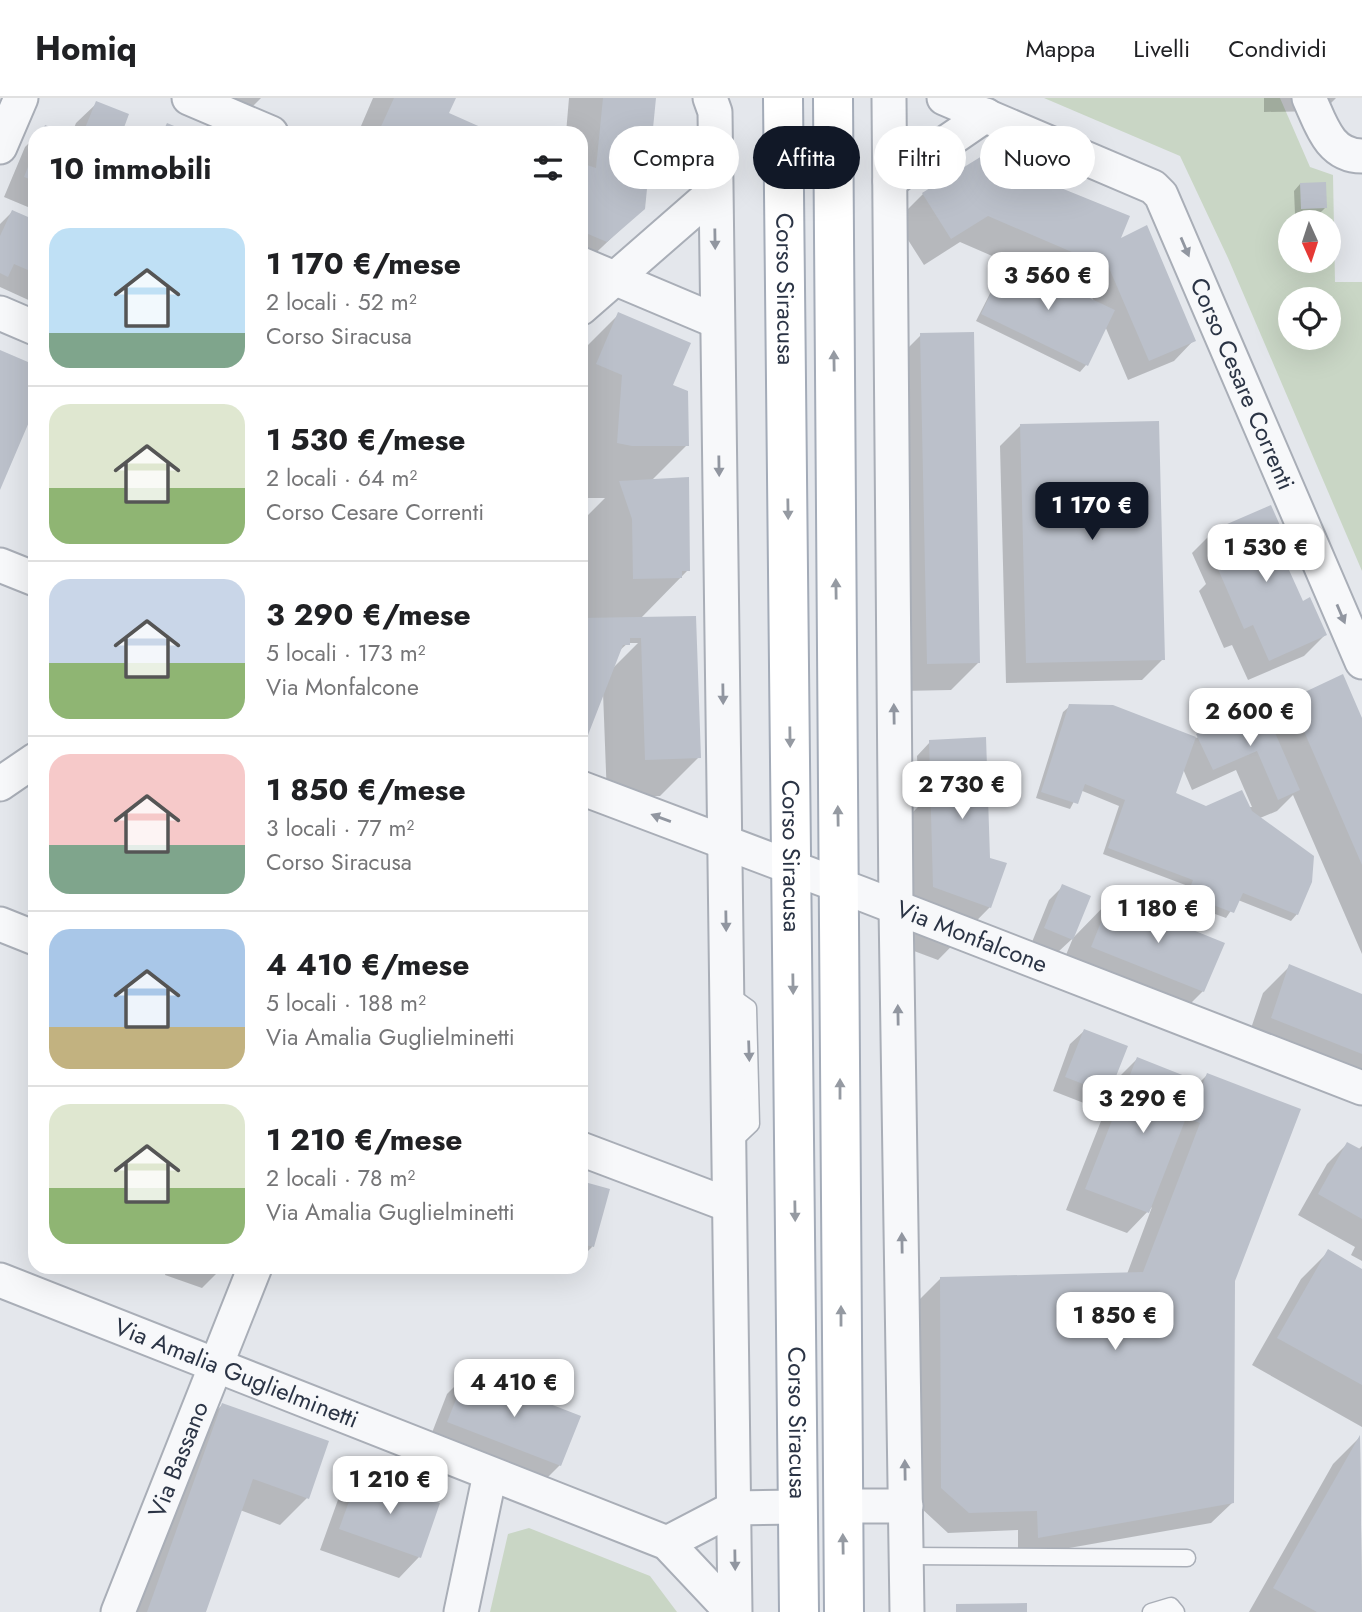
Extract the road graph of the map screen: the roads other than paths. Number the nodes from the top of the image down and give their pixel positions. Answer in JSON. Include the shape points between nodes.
{"nodes":[{"id":1,"x":21,"y":98,"type":"edge"},
{"id":2,"x":189,"y":98,"type":"edge"},
{"id":3,"x":783,"y":98,"type":"edge"},
{"id":4,"x":833,"y":98,"type":"edge"},
{"id":5,"x":889,"y":98,"type":"edge"},
{"id":6,"x":944,"y":98,"type":"edge"},
{"id":7,"x":1309,"y":98,"type":"edge"},
{"id":8,"x":714,"y":102,"type":"edge"},
{"id":9,"x":986,"y":115,"type":"junction"},
{"id":10,"x":255,"y":126,"type":"edge"},
{"id":11,"x":889,"y":126,"type":"edge"},
{"id":12,"x":966,"y":129,"type":"edge"},
{"id":13,"x":0,"y":147,"type":"edge"},
{"id":14,"x":1362,"y":156,"type":"edge"},
{"id":15,"x":890,"y":189,"type":"edge"},
{"id":16,"x":714,"y":192,"type":"junction"},
{"id":17,"x":588,"y":267,"type":"edge"},
{"id":18,"x":615,"y":278,"type":"junction"},
{"id":19,"x":588,"y":302,"type":"edge"},
{"id":20,"x":0,"y":313,"type":"edge"},
{"id":21,"x":716,"y":321,"type":"junction"},
{"id":22,"x":28,"y":325,"type":"edge"},
{"id":23,"x":0,"y":565,"type":"edge"},
{"id":24,"x":28,"y":576,"type":"edge"},
{"id":25,"x":1362,"y":662,"type":"edge"},
{"id":26,"x":28,"y":765,"type":"edge"},
{"id":27,"x":0,"y":784,"type":"edge"},
{"id":28,"x":588,"y":791,"type":"edge"},
{"id":29,"x":725,"y":841,"type":"junction"},
{"id":30,"x":792,"y":867,"type":"junction"},
{"id":31,"x":839,"y":885,"type":"junction"},
{"id":32,"x":896,"y":907,"type":"junction"},
{"id":33,"x":0,"y":925,"type":"edge"},
{"id":34,"x":28,"y":935,"type":"edge"},
{"id":35,"x":1362,"y":1088,"type":"edge"},
{"id":36,"x":588,"y":1152,"type":"edge"},
{"id":37,"x":729,"y":1205,"type":"junction"},
{"id":38,"x":252,"y":1274,"type":"edge"},
{"id":39,"x":0,"y":1280,"type":"edge"},
{"id":40,"x":218,"y":1366,"type":"junction"},
{"id":41,"x":490,"y":1474,"type":"junction"},
{"id":42,"x":843,"y":1506,"type":"junction"},
{"id":43,"x":906,"y":1506,"type":"junction"},
{"id":44,"x":798,"y":1507,"type":"junction"},
{"id":45,"x":734,"y":1508,"type":"junction"},
{"id":46,"x":667,"y":1543,"type":"junction"},
{"id":47,"x":907,"y":1556,"type":"junction"},
{"id":48,"x":1187,"y":1558,"type":"dead end"},
{"id":49,"x":118,"y":1612,"type":"edge"},
{"id":50,"x":461,"y":1612,"type":"edge"},
{"id":51,"x":734,"y":1612,"type":"edge"},
{"id":52,"x":799,"y":1612,"type":"edge"},
{"id":53,"x":844,"y":1612,"type":"edge"},
{"id":54,"x":907,"y":1612,"type":"edge"},
{"id":55,"x":1152,"y":1612,"type":"edge"},
{"id":56,"x":1177,"y":1612,"type":"edge"}],
"edges":[{"from":1,"to":13,"type":"street"},
{"from":2,"to":10,"type":"street"},
{"from":3,"to":30,"type":"main road","name":"Corso Siracusa","one_way":true},
{"from":31,"to":4,"type":"main road","name":"Corso Siracusa","one_way":true},
{"from":5,"to":11,"type":"street"},
{"from":6,"to":9,"type":"street"},
{"from":7,"to":14,"type":"street","via":[[1335,148]]},
{"from":8,"to":16,"type":"street"},
{"from":9,"to":12,"type":"street"},
{"from":9,"to":25,"type":"street","name":"Corso Cesare Correnti","one_way":true,"via":[[1153,187],[1169,209]]},
{"from":32,"to":15,"type":"street","one_way":true},
{"from":16,"to":18,"type":"street"},
{"from":16,"to":21,"type":"street","one_way":true},
{"from":17,"to":18,"type":"street"},
{"from":18,"to":19,"type":"street"},
{"from":18,"to":21,"type":"street"},
{"from":20,"to":22,"type":"street"},
{"from":21,"to":29,"type":"street","one_way":true},
{"from":23,"to":24,"type":"street"},
{"from":26,"to":27,"type":"street"},
{"from":29,"to":28,"type":"street","name":"Via Monfalcone","one_way":true},
{"from":29,"to":30,"type":"street","name":"Via Monfalcone"},
{"from":29,"to":37,"type":"street","one_way":true},
{"from":30,"to":31,"type":"street","name":"Via Monfalcone"},
{"from":30,"to":44,"type":"main road","name":"Corso Siracusa","one_way":true},
{"from":31,"to":32,"type":"street","name":"Via Monfalcone"},
{"from":42,"to":31,"type":"main road","name":"Corso Siracusa","one_way":true},
{"from":32,"to":35,"type":"street","name":"Via Monfalcone"},
{"from":43,"to":32,"type":"street","one_way":true},
{"from":33,"to":34,"type":"street"},
{"from":36,"to":37,"type":"street"},
{"from":37,"to":45,"type":"street"},
{"from":38,"to":40,"type":"street","name":"Via Bassano"},
{"from":39,"to":40,"type":"street","name":"Via Amalia Guglielminetti"},
{"from":40,"to":41,"type":"street","name":"Via Amalia Guglielminetti"},
{"from":40,"to":49,"type":"street","name":"Via Bassano"},
{"from":41,"to":46,"type":"street","name":"Via Amalia Guglielminetti"},
{"from":41,"to":50,"type":"street"},
{"from":42,"to":43,"type":"street","name":"Corso Siracusa"},
{"from":53,"to":42,"type":"main road","name":"Corso Siracusa","one_way":true},
{"from":43,"to":47,"type":"street"},
{"from":44,"to":45,"type":"street"},
{"from":44,"to":52,"type":"main road","name":"Corso Siracusa"},
{"from":45,"to":46,"type":"street"},
{"from":45,"to":51,"type":"street","one_way":true},
{"from":46,"to":51,"type":"street","name":"Via Amalia Guglielminetti"},
{"from":47,"to":48,"type":"lane"},
{"from":47,"to":54,"type":"street"},
{"from":55,"to":56,"type":"lane","via":[[1171,1606]]}]}
